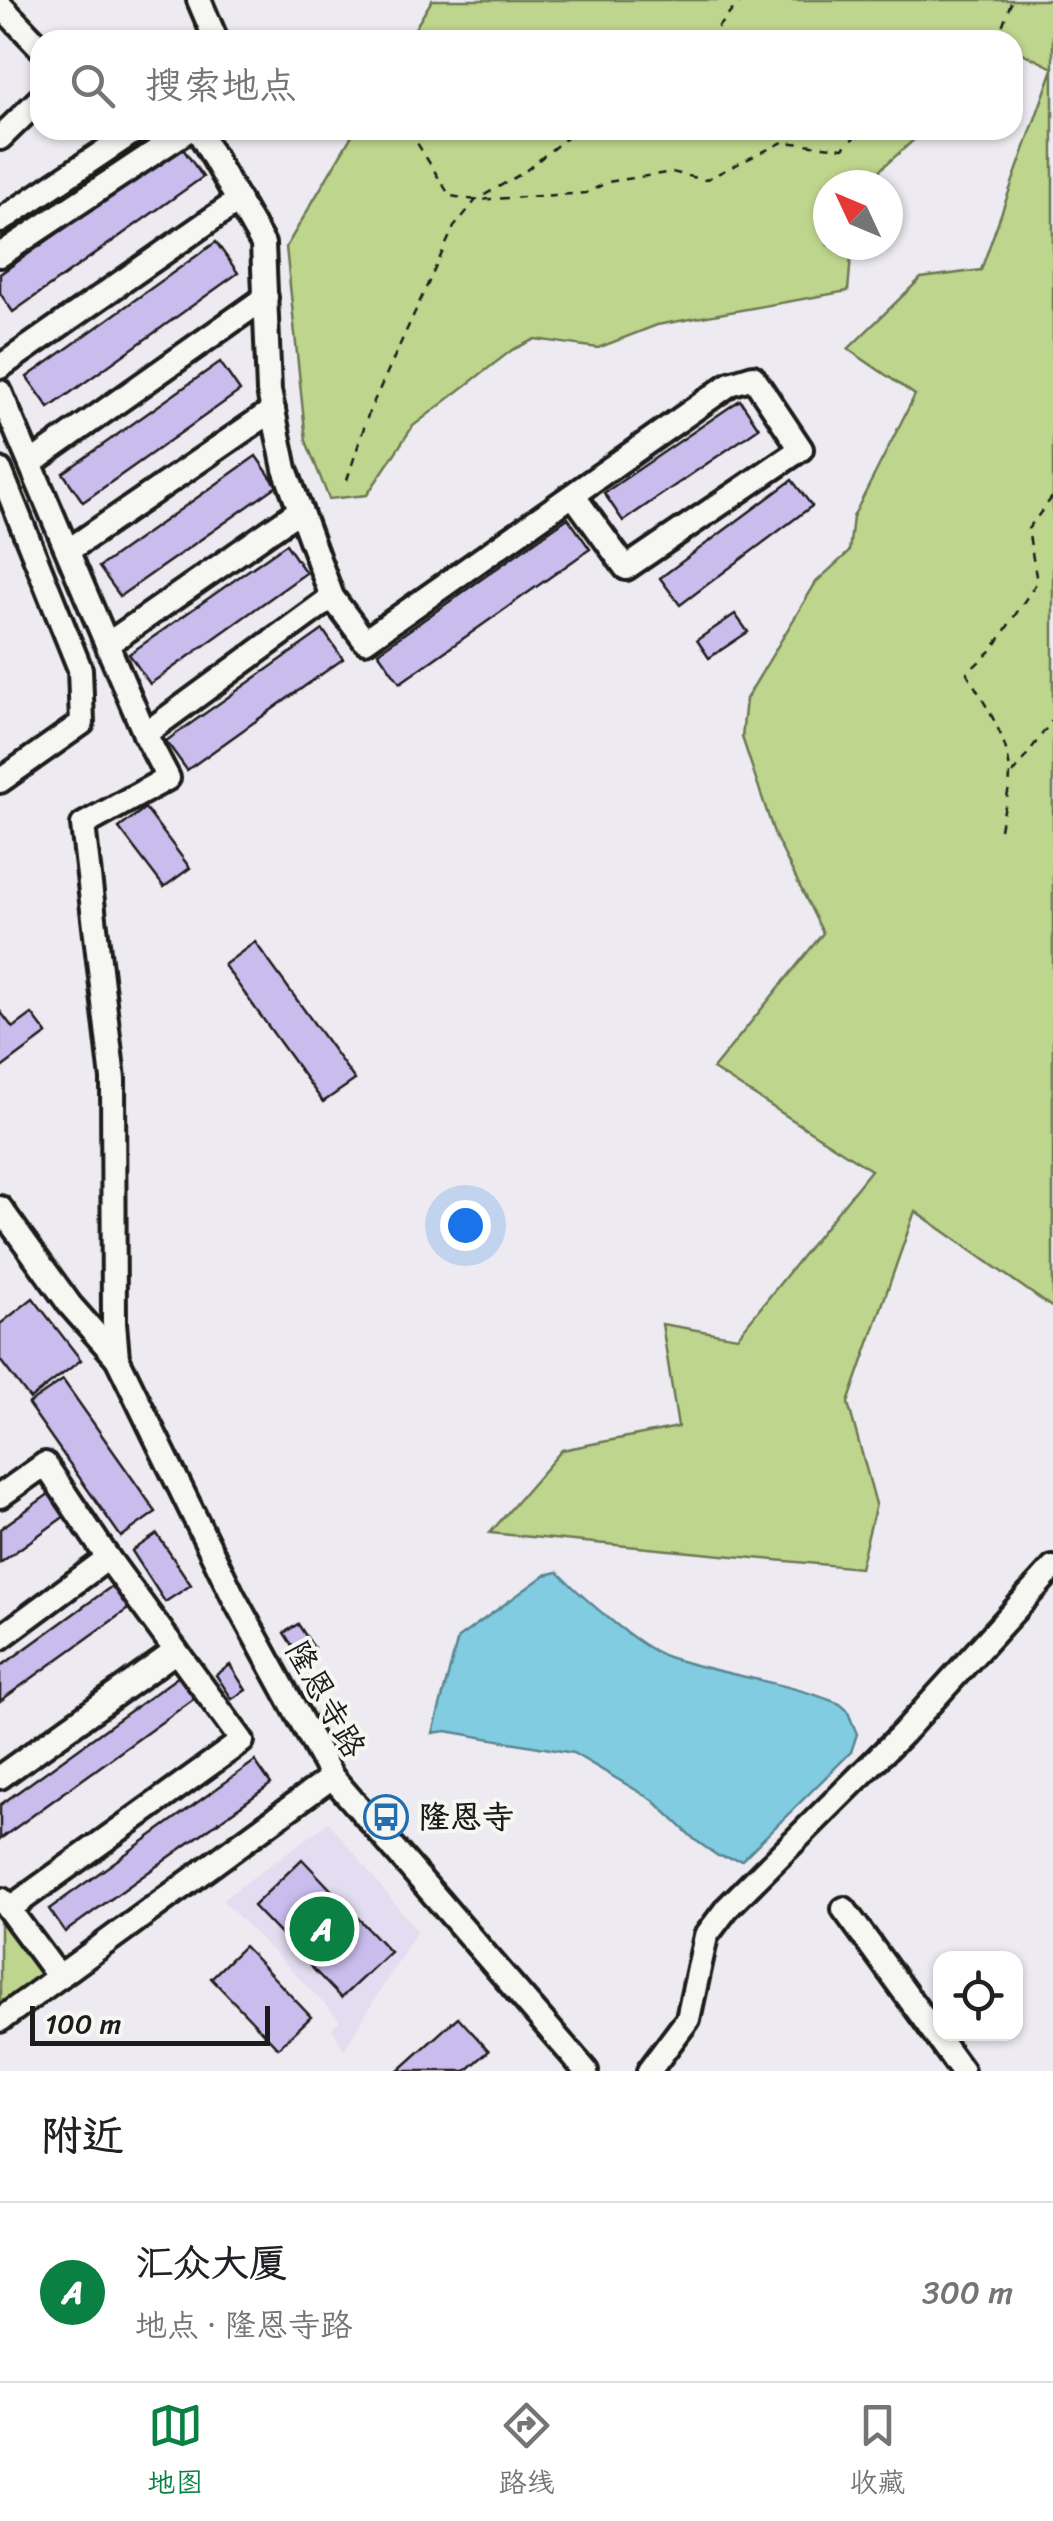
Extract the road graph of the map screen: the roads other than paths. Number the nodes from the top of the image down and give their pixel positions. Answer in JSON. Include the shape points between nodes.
{"nodes":[{"id":1,"x":199,"y":0,"type":"edge"},
{"id":2,"x":0,"y":4,"type":"edge"},
{"id":3,"x":212,"y":30,"type":"edge"},
{"id":4,"x":30,"y":36,"type":"edge"},
{"id":5,"x":30,"y":109,"type":"edge"},
{"id":6,"x":0,"y":138,"type":"edge"},
{"id":7,"x":121,"y":140,"type":"edge"},
{"id":8,"x":173,"y":140,"type":"edge"},
{"id":9,"x":204,"y":140,"type":"edge"},
{"id":10,"x":238,"y":200,"type":"junction"},
{"id":11,"x":0,"y":221,"type":"edge"},
{"id":12,"x":0,"y":255,"type":"edge"},
{"id":13,"x":266,"y":296,"type":"junction"},
{"id":14,"x":0,"y":367,"type":"edge"},
{"id":15,"x":0,"y":392,"type":"edge"},
{"id":16,"x":273,"y":410,"type":"junction"},
{"id":17,"x":31,"y":463,"type":"junction"},
{"id":18,"x":0,"y":470,"type":"edge"},
{"id":19,"x":573,"y":494,"type":"junction"},
{"id":20,"x":300,"y":510,"type":"junction"},
{"id":21,"x":69,"y":550,"type":"junction"},
{"id":22,"x":332,"y":597,"type":"junction"},
{"id":23,"x":109,"y":643,"type":"junction"},
{"id":24,"x":146,"y":734,"type":"junction"},
{"id":25,"x":0,"y":781,"type":"edge"},
{"id":26,"x":0,"y":1208,"type":"edge"},
{"id":27,"x":117,"y":1358,"type":"junction"},
{"id":28,"x":0,"y":1496,"type":"edge"},
{"id":29,"x":108,"y":1558,"type":"junction"},
{"id":30,"x":1053,"y":1568,"type":"edge"},
{"id":31,"x":0,"y":1638,"type":"edge"},
{"id":32,"x":176,"y":1650,"type":"junction"},
{"id":33,"x":0,"y":1777,"type":"edge"},
{"id":34,"x":332,"y":1777,"type":"junction"},
{"id":35,"x":4,"y":1903,"type":"edge"},
{"id":36,"x":844,"y":1909,"type":"dead end"},
{"id":37,"x":59,"y":1977,"type":"junction"},
{"id":38,"x":0,"y":2020,"type":"edge"},
{"id":39,"x":586,"y":2071,"type":"edge"},
{"id":40,"x":650,"y":2071,"type":"edge"},
{"id":41,"x":962,"y":2071,"type":"edge"}],
"edges":[{"from":1,"to":3,"type":"street"},
{"from":2,"to":4,"type":"street"},
{"from":5,"to":6,"type":"street"},
{"from":7,"to":11,"type":"street"},
{"from":8,"to":12,"type":"street"},
{"from":9,"to":10,"type":"street"},
{"from":10,"to":13,"type":"street","via":[[263,244]]},
{"from":10,"to":14,"type":"street"},
{"from":13,"to":16,"type":"street"},
{"from":13,"to":17,"type":"street"},
{"from":15,"to":17,"type":"street"},
{"from":16,"to":20,"type":"street"},
{"from":16,"to":21,"type":"street"},
{"from":17,"to":21,"type":"street"},
{"from":18,"to":25,"type":"street","via":[[80,669],[82,723]]},
{"from":19,"to":19,"type":"street","via":[[730,384],[753,377],[801,449],[626,568]]},
{"from":19,"to":22,"type":"street","via":[[364,641]]},
{"from":20,"to":22,"type":"street"},
{"from":20,"to":23,"type":"street"},
{"from":21,"to":23,"type":"street"},
{"from":22,"to":24,"type":"street"},
{"from":23,"to":24,"type":"street"},
{"from":24,"to":27,"type":"street","via":[[168,778],[83,824],[113,1079]]},
{"from":26,"to":27,"type":"street","via":[[70,1306]]},
{"from":27,"to":34,"type":"street","name":"隆恩寺路","via":[[233,1596]]},
{"from":28,"to":29,"type":"street","via":[[45,1464]]},
{"from":29,"to":31,"type":"street"},
{"from":29,"to":32,"type":"street"},
{"from":30,"to":40,"type":"street","via":[[903,1733],[727,1908],[706,1936],[688,2018]]},
{"from":32,"to":33,"type":"street"},
{"from":32,"to":35,"type":"street","via":[[242,1741]]},
{"from":34,"to":37,"type":"street"},
{"from":34,"to":39,"type":"street","name":"隆恩寺路"},
{"from":35,"to":37,"type":"street"},
{"from":36,"to":41,"type":"street"},
{"from":37,"to":38,"type":"street"}]}
